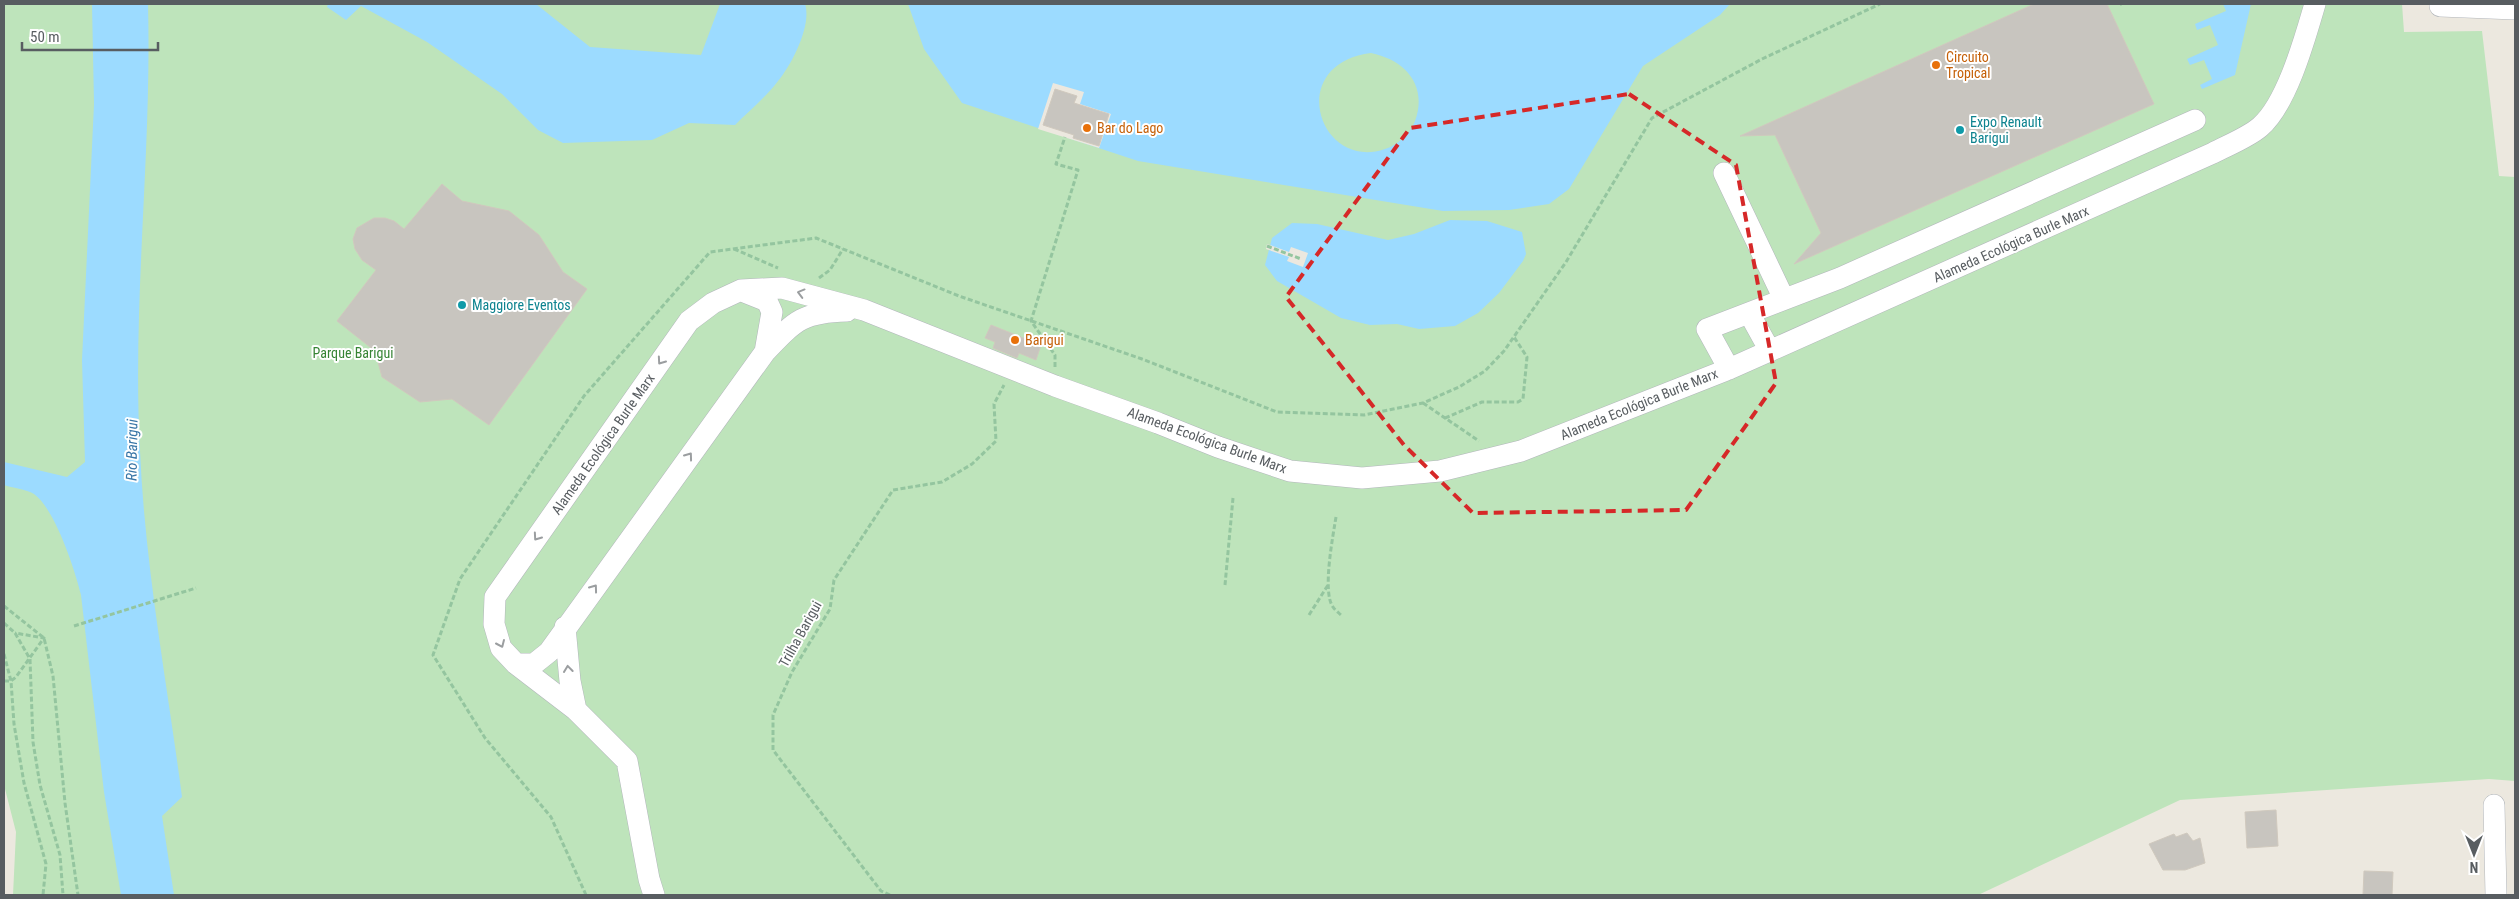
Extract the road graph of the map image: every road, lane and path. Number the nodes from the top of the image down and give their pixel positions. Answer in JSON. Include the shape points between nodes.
{"nodes":[{"id":1,"x":2315,"y":4,"type":"edge"},
{"id":2,"x":2440,"y":6,"type":"dead end"},
{"id":3,"x":2515,"y":9,"type":"edge"},
{"id":4,"x":2195,"y":120,"type":"dead end"},
{"id":5,"x":1065,"y":137,"type":"dead end"},
{"id":6,"x":1724,"y":173,"type":"dead end"},
{"id":7,"x":1267,"y":246,"type":"dead end"},
{"id":8,"x":733,"y":249,"type":"dead end"},
{"id":9,"x":843,"y":249,"type":"dead end"},
{"id":10,"x":1301,"y":259,"type":"dead end"},
{"id":11,"x":785,"y":271,"type":"dead end"},
{"id":12,"x":811,"y":280,"type":"dead end"},
{"id":13,"x":741,"y":290,"type":"junction"},
{"id":14,"x":1784,"y":300,"type":"junction"},
{"id":15,"x":864,"y":310,"type":"junction"},
{"id":16,"x":1748,"y":313,"type":"junction"},
{"id":17,"x":1514,"y":337,"type":"dead end"},
{"id":18,"x":1770,"y":351,"type":"junction"},
{"id":19,"x":765,"y":352,"type":"junction"},
{"id":20,"x":1010,"y":369,"type":"junction"},
{"id":21,"x":1729,"y":369,"type":"junction"},
{"id":22,"x":1055,"y":386,"type":"junction"},
{"id":23,"x":1423,"y":403,"type":"dead end"},
{"id":24,"x":1445,"y":418,"type":"junction"},
{"id":25,"x":1482,"y":443,"type":"dead end"},
{"id":26,"x":1233,"y":498,"type":"dead end"},
{"id":27,"x":1336,"y":516,"type":"dead end"},
{"id":28,"x":1329,"y":584,"type":"junction"},
{"id":29,"x":1225,"y":585,"type":"dead end"},
{"id":30,"x":196,"y":588,"type":"dead end"},
{"id":31,"x":4,"y":606,"type":"edge"},
{"id":32,"x":1309,"y":615,"type":"dead end"},
{"id":33,"x":1342,"y":616,"type":"dead end"},
{"id":34,"x":4,"y":623,"type":"edge"},
{"id":35,"x":74,"y":626,"type":"dead end"},
{"id":36,"x":565,"y":627,"type":"junction"},
{"id":37,"x":15,"y":633,"type":"junction"},
{"id":38,"x":44,"y":638,"type":"junction"},
{"id":39,"x":4,"y":654,"type":"edge"},
{"id":40,"x":30,"y":659,"type":"junction"},
{"id":41,"x":516,"y":664,"type":"junction"},
{"id":42,"x":4,"y":681,"type":"edge"},
{"id":43,"x":11,"y":681,"type":"junction"},
{"id":44,"x":576,"y":710,"type":"junction"},
{"id":45,"x":2494,"y":805,"type":"dead end"},
{"id":46,"x":43,"y":895,"type":"edge"},
{"id":47,"x":63,"y":895,"type":"edge"},
{"id":48,"x":78,"y":895,"type":"edge"},
{"id":49,"x":654,"y":895,"type":"edge"},
{"id":50,"x":890,"y":895,"type":"edge"},
{"id":51,"x":2496,"y":895,"type":"edge"}],
"edges":[{"from":1,"to":18,"type":"street","name":"Alameda Ecológica Burle Marx","via":[[2281,99],[2260,126],[2195,161]]},
{"from":2,"to":3,"type":"street"},
{"from":4,"to":14,"type":"street"},
{"from":5,"to":22,"type":"path","via":[[1056,164],[1078,170],[1031,321],[1055,355]]},
{"from":6,"to":14,"type":"street"},
{"from":7,"to":10,"type":"path"},
{"from":8,"to":11,"type":"path"},
{"from":9,"to":12,"type":"path","via":[[830,270]]},
{"from":15,"to":13,"type":"street","name":"Alameda Ecológica Burle Marx","one_way":true,"via":[[782,288]]},
{"from":13,"to":19,"type":"street","via":[[767,301],[772,312]]},
{"from":13,"to":41,"type":"street","name":"Alameda Ecológica Burle Marx","one_way":true,"via":[[713,303],[689,321],[496,597],[494,624],[501,648]]},
{"from":14,"to":16,"type":"street"},
{"from":15,"to":19,"type":"street","name":"Alameda Ecológica Burle Marx","via":[[823,311],[794,322]]},
{"from":15,"to":20,"type":"street","name":"Alameda Ecológica Burle Marx"},
{"from":16,"to":18,"type":"street"},
{"from":16,"to":21,"type":"street","via":[[1707,329]]},
{"from":17,"to":24,"type":"path","via":[[1527,357],[1522,399],[1518,402],[1482,402]]},
{"from":18,"to":21,"type":"street","name":"Alameda Ecológica Burle Marx"},
{"from":36,"to":19,"type":"street","name":"Alameda Ecológica Burle Marx","one_way":true},
{"from":20,"to":22,"type":"street","name":"Alameda Ecológica Burle Marx"},
{"from":20,"to":50,"type":"path","name":"Trilha Barigui","via":[[994,404],[996,441],[972,464],[942,482],[893,490],[834,580],[830,609],[792,672],[773,715],[773,750],[881,892]]},
{"from":21,"to":22,"type":"street","name":"Alameda Ecológica Burle Marx","via":[[1521,451],[1440,471],[1362,478],[1290,471]]},
{"from":23,"to":24,"type":"path"},
{"from":24,"to":25,"type":"path"},
{"from":26,"to":29,"type":"path"},
{"from":27,"to":28,"type":"path"},
{"from":28,"to":32,"type":"path"},
{"from":28,"to":33,"type":"path","via":[[1332,607]]},
{"from":30,"to":35,"type":"path"},
{"from":31,"to":38,"type":"path"},
{"from":34,"to":37,"type":"path"},
{"from":36,"to":41,"type":"street","name":"Alameda Ecológica Burle Marx","via":[[549,652],[534,664]]},
{"from":44,"to":36,"type":"street","one_way":true},
{"from":37,"to":38,"type":"path"},
{"from":37,"to":40,"type":"path"},
{"from":38,"to":40,"type":"path"},
{"from":38,"to":48,"type":"path","via":[[53,676],[65,804]]},
{"from":39,"to":43,"type":"path"},
{"from":40,"to":43,"type":"path"},
{"from":40,"to":47,"type":"path","via":[[32,742],[40,785],[60,855]]},
{"from":41,"to":44,"type":"street","name":"Alameda Ecológica Burle Marx"},
{"from":42,"to":43,"type":"path"},
{"from":43,"to":46,"type":"path","via":[[24,783],[46,864]]},
{"from":44,"to":49,"type":"street","name":"Alameda Ecológica Burle Marx","via":[[627,761]]},
{"from":45,"to":51,"type":"street"}]}
